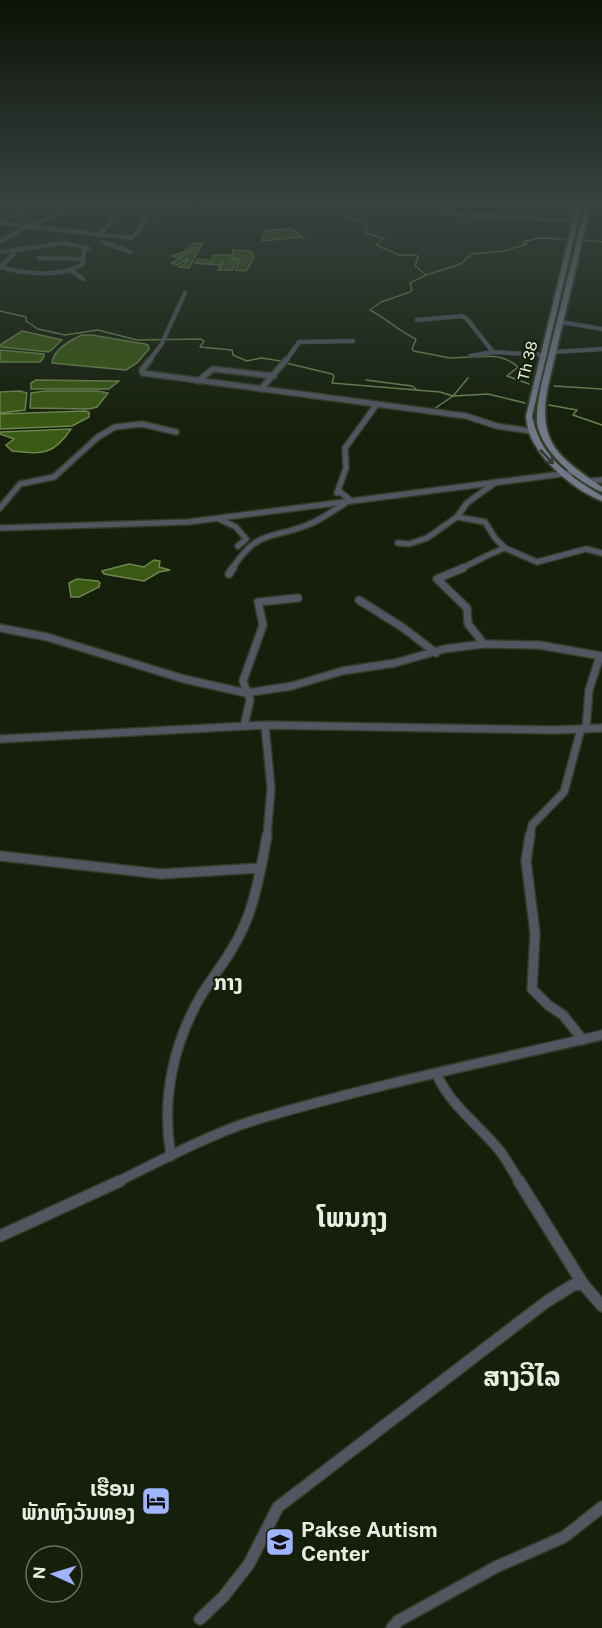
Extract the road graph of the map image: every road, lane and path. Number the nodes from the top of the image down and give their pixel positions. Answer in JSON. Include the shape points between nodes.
{"nodes":[{"id":1,"x":79,"y":276,"type":"edge"},
{"id":2,"x":562,"y":276,"type":"edge"},
{"id":3,"x":571,"y":276,"type":"edge"},
{"id":4,"x":83,"y":279,"type":"dead end"},
{"id":5,"x":185,"y":293,"type":"dead end"},
{"id":6,"x":417,"y":320,"type":"dead end"},
{"id":7,"x":561,"y":322,"type":"junction"},
{"id":8,"x":602,"y":329,"type":"edge"},
{"id":9,"x":353,"y":341,"type":"dead end"},
{"id":10,"x":602,"y":348,"type":"edge"},
{"id":11,"x":493,"y":352,"type":"junction"},
{"id":12,"x":554,"y":352,"type":"junction"},
{"id":13,"x":543,"y":355,"type":"junction"},
{"id":14,"x":470,"y":356,"type":"dead end"},
{"id":15,"x":540,"y":368,"type":"junction"},
{"id":16,"x":549,"y":369,"type":"junction"},
{"id":17,"x":273,"y":376,"type":"junction"},
{"id":18,"x":198,"y":381,"type":"junction"},
{"id":19,"x":261,"y":389,"type":"junction"},
{"id":20,"x":376,"y":404,"type":"junction"},
{"id":21,"x":530,"y":431,"type":"junction"},
{"id":22,"x":176,"y":432,"type":"dead end"},
{"id":23,"x":577,"y":472,"type":"junction"},
{"id":24,"x":565,"y":474,"type":"junction"},
{"id":25,"x":602,"y":480,"type":"edge"},
{"id":26,"x":589,"y":481,"type":"junction"},
{"id":27,"x":496,"y":482,"type":"junction"},
{"id":28,"x":602,"y":490,"type":"edge"},
{"id":29,"x":339,"y":491,"type":"junction"},
{"id":30,"x":602,"y":499,"type":"edge"},
{"id":31,"x":350,"y":500,"type":"junction"},
{"id":32,"x":2,"y":502,"type":"edge"},
{"id":33,"x":332,"y":503,"type":"junction"},
{"id":34,"x":0,"y":508,"type":"edge"},
{"id":35,"x":457,"y":517,"type":"junction"},
{"id":36,"x":218,"y":518,"type":"junction"},
{"id":37,"x":0,"y":528,"type":"edge"},
{"id":38,"x":398,"y":543,"type":"dead end"},
{"id":39,"x":238,"y":546,"type":"dead end"},
{"id":40,"x":505,"y":548,"type":"junction"},
{"id":41,"x":602,"y":553,"type":"edge"},
{"id":42,"x":229,"y":574,"type":"dead end"},
{"id":43,"x":298,"y":598,"type":"dead end"},
{"id":44,"x":359,"y":600,"type":"dead end"},
{"id":45,"x":0,"y":628,"type":"edge"},
{"id":46,"x":484,"y":644,"type":"junction"},
{"id":47,"x":436,"y":653,"type":"junction"},
{"id":48,"x":601,"y":656,"type":"edge"},
{"id":49,"x":246,"y":693,"type":"junction"},
{"id":50,"x":265,"y":725,"type":"junction"},
{"id":51,"x":244,"y":726,"type":"junction"},
{"id":52,"x":602,"y":728,"type":"edge"},
{"id":53,"x":583,"y":729,"type":"junction"},
{"id":54,"x":0,"y":739,"type":"edge"},
{"id":55,"x":0,"y":856,"type":"edge"},
{"id":56,"x":260,"y":868,"type":"junction"},
{"id":57,"x":602,"y":1035,"type":"edge"},
{"id":58,"x":583,"y":1040,"type":"junction"},
{"id":59,"x":437,"y":1075,"type":"junction"},
{"id":60,"x":171,"y":1156,"type":"junction"},
{"id":61,"x":0,"y":1236,"type":"edge"},
{"id":62,"x":583,"y":1284,"type":"junction"},
{"id":63,"x":602,"y":1305,"type":"edge"},
{"id":64,"x":602,"y":1507,"type":"edge"},
{"id":65,"x":200,"y":1619,"type":"dead end"},
{"id":66,"x":392,"y":1628,"type":"edge"}],
"edges":[{"from":1,"to":4,"type":"street"},
{"from":2,"to":13,"type":"street","name":"Th 38"},
{"from":3,"to":7,"type":"street","name":"Th 38"},
{"from":5,"to":18,"type":"street","via":[[163,340],[141,371]]},
{"from":6,"to":11,"type":"street","via":[[462,316]]},
{"from":7,"to":8,"type":"street"},
{"from":7,"to":12,"type":"street","name":"Th 38"},
{"from":9,"to":17,"type":"street","via":[[299,342]]},
{"from":10,"to":12,"type":"street"},
{"from":11,"to":13,"type":"street"},
{"from":11,"to":14,"type":"street"},
{"from":12,"to":16,"type":"street","name":"Th 38"},
{"from":13,"to":15,"type":"street","name":"Th 38"},
{"from":15,"to":16,"type":"street"},
{"from":15,"to":21,"type":"street","name":"Th 38","via":[[530,405]]},
{"from":16,"to":23,"type":"street","name":"Th 38","via":[[542,430],[552,449]]},
{"from":17,"to":18,"type":"street","via":[[213,369]]},
{"from":17,"to":19,"type":"street"},
{"from":18,"to":19,"type":"street"},
{"from":19,"to":20,"type":"street"},
{"from":20,"to":21,"type":"street","via":[[466,416]]},
{"from":20,"to":29,"type":"street","via":[[345,448],[346,468]]},
{"from":21,"to":24,"type":"street","one_way":true,"via":[[540,449]]},
{"from":22,"to":32,"type":"street","via":[[142,424],[115,428],[98,437],[54,477],[23,483]]},
{"from":23,"to":24,"type":"street"},
{"from":23,"to":26,"type":"street","name":"Th 38"},
{"from":24,"to":27,"type":"street"},
{"from":24,"to":30,"type":"street"},
{"from":25,"to":26,"type":"street"},
{"from":26,"to":28,"type":"street","name":"Th 38"},
{"from":27,"to":31,"type":"street"},
{"from":27,"to":35,"type":"street","via":[[467,503]]},
{"from":29,"to":31,"type":"street"},
{"from":29,"to":33,"type":"street"},
{"from":31,"to":33,"type":"street"},
{"from":31,"to":42,"type":"street","via":[[309,524],[267,535],[243,552]]},
{"from":32,"to":34,"type":"street"},
{"from":33,"to":36,"type":"street"},
{"from":35,"to":38,"type":"street","via":[[419,542]]},
{"from":35,"to":40,"type":"street","via":[[485,522]]},
{"from":36,"to":37,"type":"street","via":[[179,523]]},
{"from":36,"to":39,"type":"street","via":[[236,527],[246,539]]},
{"from":40,"to":41,"type":"street","via":[[539,562],[586,549]]},
{"from":40,"to":46,"type":"street","via":[[437,579],[466,608],[468,624]]},
{"from":43,"to":49,"type":"street","via":[[258,602],[262,625],[243,681]]},
{"from":44,"to":47,"type":"street"},
{"from":45,"to":49,"type":"street","via":[[60,640],[184,679]]},
{"from":46,"to":47,"type":"street"},
{"from":46,"to":48,"type":"street","via":[[539,645]]},
{"from":47,"to":49,"type":"street"},
{"from":48,"to":53,"type":"street","via":[[589,690]]},
{"from":49,"to":51,"type":"street","via":[[250,700]]},
{"from":50,"to":51,"type":"street"},
{"from":50,"to":53,"type":"street"},
{"from":50,"to":56,"type":"street","via":[[273,798]]},
{"from":51,"to":54,"type":"street"},
{"from":52,"to":53,"type":"street"},
{"from":53,"to":58,"type":"street","via":[[564,792],[532,825],[526,861],[535,938],[532,989],[563,1015]]},
{"from":55,"to":56,"type":"street","via":[[161,874]]},
{"from":56,"to":60,"type":"street","via":[[244,927],[192,1012],[180,1041],[166,1125]]},
{"from":57,"to":58,"type":"street"},
{"from":58,"to":59,"type":"street"},
{"from":59,"to":60,"type":"street","via":[[262,1119]]},
{"from":59,"to":62,"type":"street","via":[[466,1118],[500,1151]]},
{"from":60,"to":61,"type":"street"},
{"from":62,"to":63,"type":"street"},
{"from":62,"to":65,"type":"street","via":[[573,1285],[546,1302],[278,1507],[249,1564],[225,1596]]},
{"from":64,"to":66,"type":"street","via":[[564,1536],[496,1567],[398,1621]]}]}
